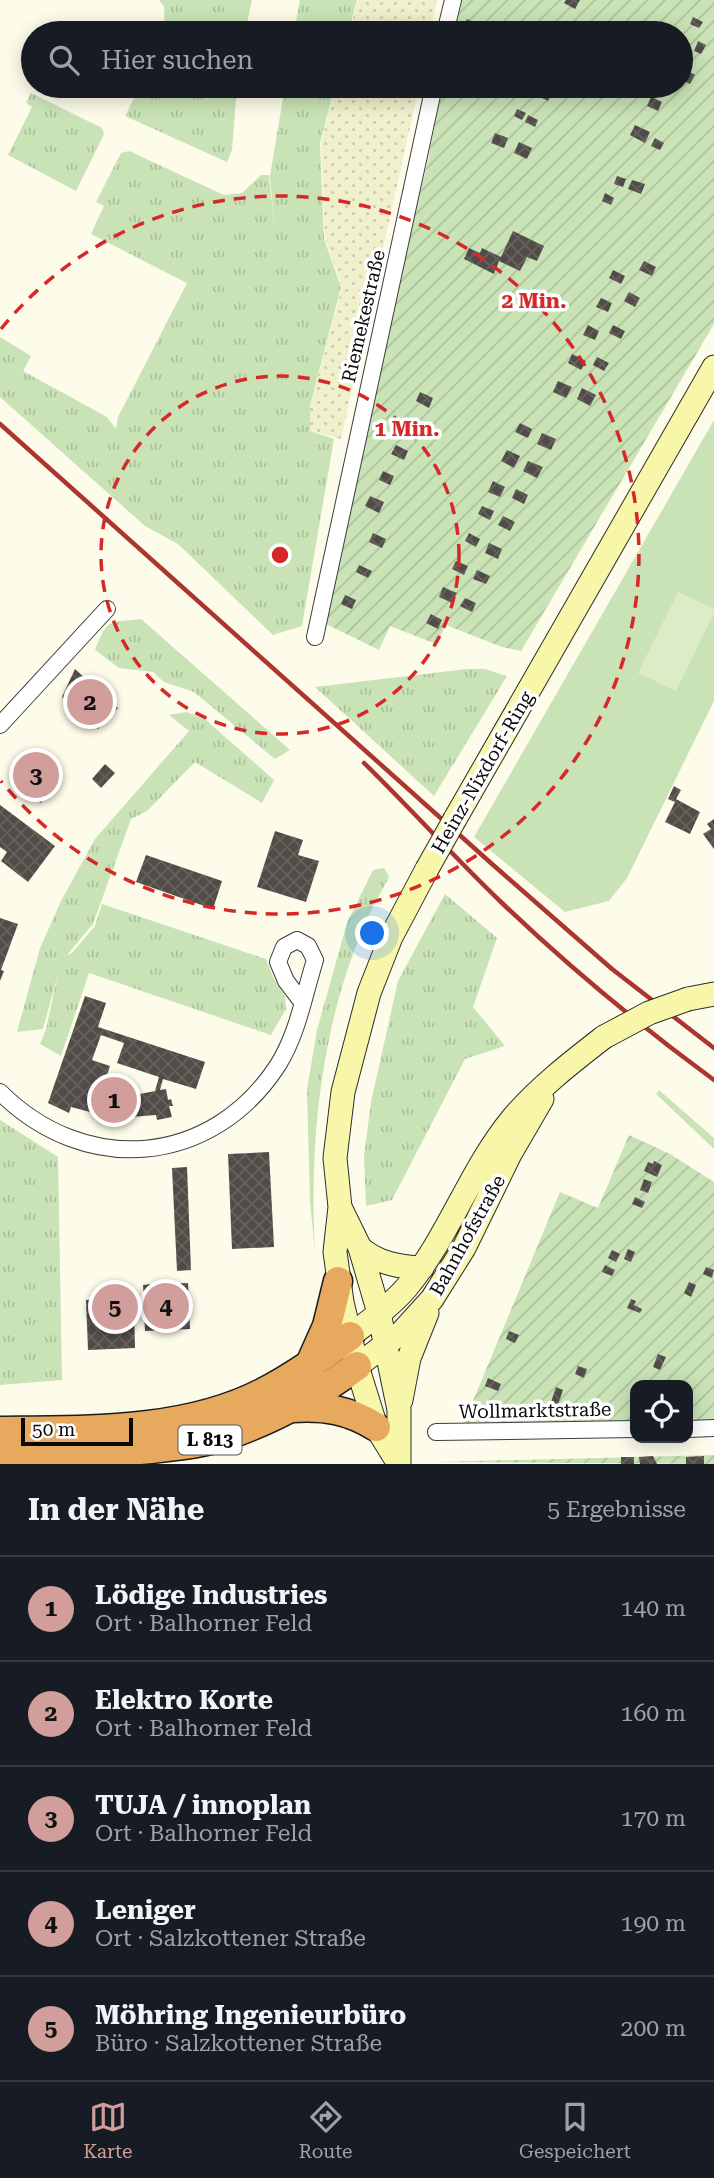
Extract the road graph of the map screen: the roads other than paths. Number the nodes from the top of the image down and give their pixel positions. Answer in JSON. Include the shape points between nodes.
{"nodes":[{"id":1,"x":453,"y":0,"type":"edge"},
{"id":2,"x":448,"y":21,"type":"edge"},
{"id":3,"x":431,"y":98,"type":"edge"},
{"id":4,"x":714,"y":367,"type":"edge"},
{"id":5,"x":107,"y":609,"type":"dead end"},
{"id":6,"x":315,"y":636,"type":"dead end"},
{"id":7,"x":0,"y":725,"type":"edge"},
{"id":8,"x":714,"y":994,"type":"edge"},
{"id":9,"x":302,"y":1002,"type":"dead end"},
{"id":10,"x":550,"y":1083,"type":"junction"},
{"id":11,"x":0,"y":1092,"type":"edge"},
{"id":12,"x":340,"y":1207,"type":"junction"},
{"id":13,"x":360,"y":1248,"type":"junction"},
{"id":14,"x":422,"y":1268,"type":"junction"},
{"id":15,"x":338,"y":1281,"type":"junction"},
{"id":16,"x":432,"y":1299,"type":"junction"},
{"id":17,"x":379,"y":1313,"type":"junction"},
{"id":18,"x":350,"y":1336,"type":"junction"},
{"id":19,"x":385,"y":1345,"type":"junction"},
{"id":20,"x":309,"y":1366,"type":"junction"},
{"id":21,"x":357,"y":1366,"type":"junction"},
{"id":22,"x":293,"y":1408,"type":"junction"},
{"id":23,"x":399,"y":1410,"type":"junction"},
{"id":24,"x":376,"y":1427,"type":"junction"},
{"id":25,"x":714,"y":1428,"type":"edge"},
{"id":26,"x":693,"y":1429,"type":"edge"},
{"id":27,"x":630,"y":1430,"type":"edge"},
{"id":28,"x":0,"y":1431,"type":"edge"},
{"id":29,"x":436,"y":1432,"type":"dead end"},
{"id":30,"x":37,"y":1455,"type":"junction"},
{"id":31,"x":0,"y":1456,"type":"edge"},
{"id":32,"x":0,"y":1461,"type":"edge"},
{"id":33,"x":399,"y":1464,"type":"edge"}],
"edges":[{"from":1,"to":2,"type":"street"},
{"from":3,"to":6,"type":"street","name":"Riemekestraße"},
{"from":4,"to":12,"type":"main road","name":"Heinz-Nixdorf-Ring","bridge":true,"via":[[391,937],[369,993],[343,1092],[335,1158]]},
{"from":5,"to":7,"type":"street"},
{"from":8,"to":10,"type":"main road","name":"Bahnhofstraße","bridge":true,"via":[[649,1013],[604,1037]]},
{"from":9,"to":11,"type":"street","via":[[283,1057],[263,1084],[223,1121],[175,1145],[120,1149],[89,1144],[42,1126]]},
{"from":10,"to":14,"type":"main road","name":"Bahnhofstraße","via":[[501,1133]]},
{"from":10,"to":16,"type":"main road","name":"Bahnhofstraße","via":[[464,1248]]},
{"from":12,"to":13,"type":"main road","name":"Heinz-Nixdorf-Ring"},
{"from":12,"to":15,"type":"main road","name":"Heinz-Nixdorf-Ring","via":[[335,1252]]},
{"from":13,"to":14,"type":"main road","via":[[378,1260]]},
{"from":13,"to":17,"type":"main road","name":"Heinz-Nixdorf-Ring"},
{"from":14,"to":17,"type":"main road","name":"Bahnhofstraße"},
{"from":15,"to":18,"type":"main road","name":"Heinz-Nixdorf-Ring"},
{"from":15,"to":20,"type":"highway","via":[[327,1326]]},
{"from":16,"to":19,"type":"main road","name":"Bahnhofstraße"},
{"from":16,"to":23,"type":"main road","via":[[409,1359]]},
{"from":17,"to":18,"type":"main road","name":"Bahnhofstraße"},
{"from":17,"to":19,"type":"main road","name":"Heinz-Nixdorf-Ring"},
{"from":18,"to":20,"type":"highway","number":"L 813"},
{"from":18,"to":21,"type":"main road","name":"Heinz-Nixdorf-Ring"},
{"from":19,"to":21,"type":"main road","name":"Bahnhofstraße"},
{"from":19,"to":23,"type":"main road","name":"Heinz-Nixdorf-Ring"},
{"from":20,"to":28,"type":"highway","number":"L 813","via":[[263,1393],[174,1421],[96,1429]]},
{"from":21,"to":22,"type":"highway","number":"L 813"},
{"from":21,"to":24,"type":"main road","name":"Heinz-Nixdorf-Ring"},
{"from":22,"to":24,"type":"highway","via":[[343,1410]]},
{"from":22,"to":30,"type":"highway","number":"L 813","via":[[224,1437],[182,1446]]},
{"from":23,"to":33,"type":"main road"},
{"from":24,"to":33,"type":"main road","name":"Heinz-Nixdorf-Ring"},
{"from":25,"to":26,"type":"street"},
{"from":27,"to":29,"type":"street","name":"Wollmarktstraße"},
{"from":30,"to":31,"type":"highway","number":"L 813"},
{"from":30,"to":32,"type":"highway"}]}
